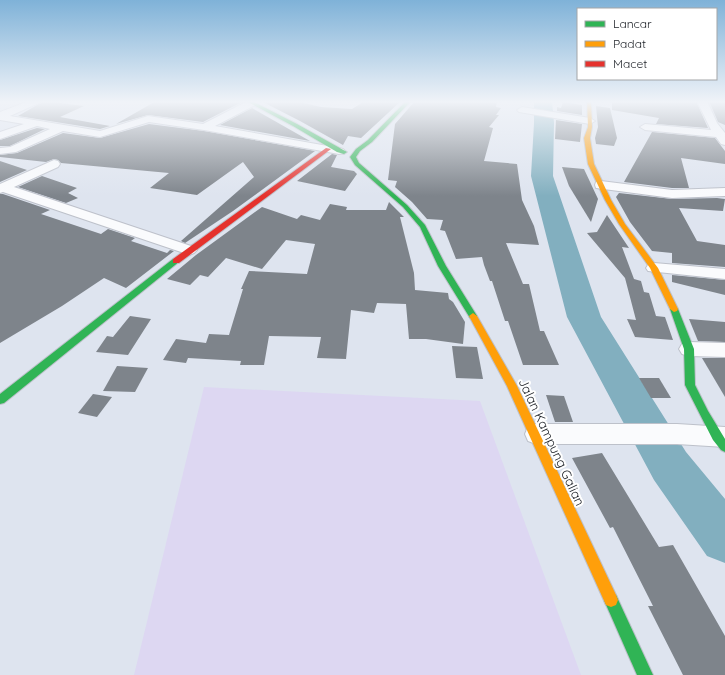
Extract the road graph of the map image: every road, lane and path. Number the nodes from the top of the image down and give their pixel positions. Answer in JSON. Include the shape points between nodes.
{"nodes":[{"id":1,"x":10,"y":132,"type":"edge"},
{"id":2,"x":50,"y":132,"type":"edge"},
{"id":3,"x":90,"y":132,"type":"edge"},
{"id":4,"x":105,"y":132,"type":"edge"},
{"id":5,"x":235,"y":132,"type":"edge"},
{"id":6,"x":307,"y":132,"type":"edge"},
{"id":7,"x":377,"y":132,"type":"edge"},
{"id":8,"x":588,"y":132,"type":"edge"},
{"id":9,"x":684,"y":132,"type":"edge"},
{"id":10,"x":0,"y":136,"type":"edge"},
{"id":11,"x":722,"y":138,"type":"edge"},
{"id":12,"x":334,"y":150,"type":"junction"},
{"id":13,"x":0,"y":151,"type":"edge"},
{"id":14,"x":355,"y":154,"type":"junction"},
{"id":15,"x":54,"y":164,"type":"dead end"},
{"id":16,"x":601,"y":185,"type":"junction"},
{"id":17,"x":2,"y":188,"type":"edge"},
{"id":18,"x":725,"y":192,"type":"edge"},
{"id":19,"x":189,"y":250,"type":"junction"},
{"id":20,"x":654,"y":268,"type":"junction"},
{"id":21,"x":725,"y":274,"type":"edge"},
{"id":22,"x":689,"y":349,"type":"junction"},
{"id":23,"x":725,"y":350,"type":"edge"},
{"id":24,"x":0,"y":400,"type":"edge"},
{"id":25,"x":536,"y":434,"type":"junction"},
{"id":26,"x":722,"y":441,"type":"edge"},
{"id":27,"x":646,"y":675,"type":"edge"}],
"edges":[{"from":1,"to":10,"type":"street"},
{"from":2,"to":13,"type":"street","via":[[12,150]]},
{"from":3,"to":4,"type":"street"},
{"from":5,"to":12,"type":"street"},
{"from":6,"to":12,"type":"street"},
{"from":7,"to":14,"type":"street"},
{"from":8,"to":16,"type":"street","via":[[588,149]]},
{"from":9,"to":11,"type":"street"},
{"from":12,"to":14,"type":"street"},
{"from":12,"to":19,"type":"street"},
{"from":14,"to":25,"type":"street","name":"Jalan Kampung Galian","via":[[353,157],[357,164],[405,206],[423,226],[442,266],[498,359]]},
{"from":15,"to":17,"type":"street"},
{"from":16,"to":18,"type":"street","via":[[672,194]]},
{"from":16,"to":20,"type":"street","via":[[622,224]]},
{"from":17,"to":19,"type":"street"},
{"from":19,"to":24,"type":"street"},
{"from":20,"to":21,"type":"street"},
{"from":20,"to":22,"type":"street","via":[[671,302]]},
{"from":22,"to":23,"type":"street"},
{"from":22,"to":26,"type":"street","via":[[690,385],[696,400]]},
{"from":25,"to":26,"type":"street","via":[[677,434]]},
{"from":25,"to":27,"type":"street","name":"Jalan Kampung Galian"}]}
